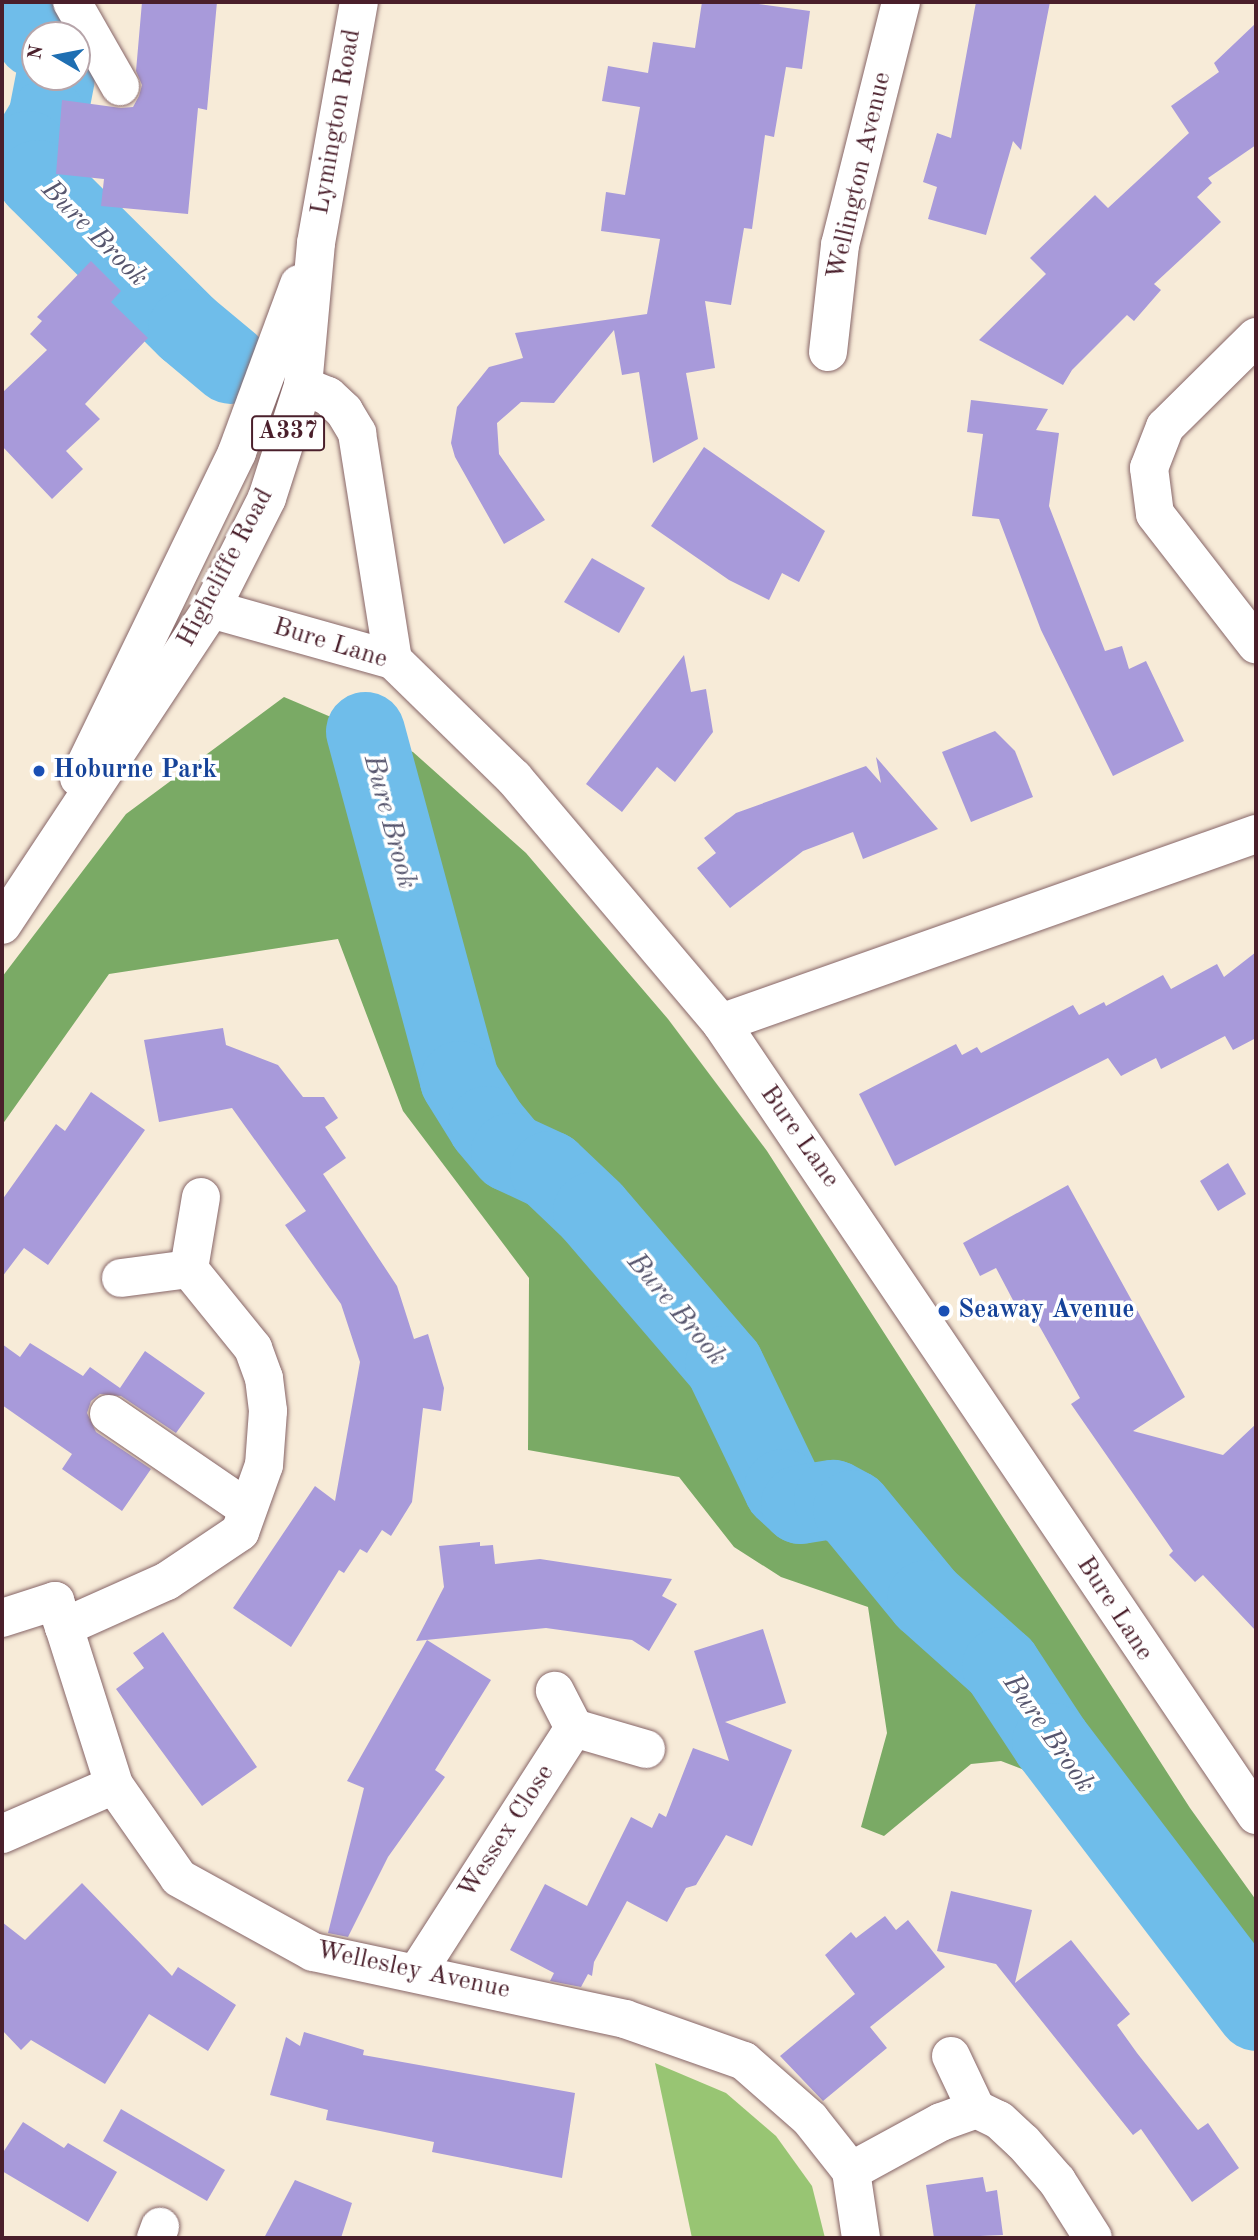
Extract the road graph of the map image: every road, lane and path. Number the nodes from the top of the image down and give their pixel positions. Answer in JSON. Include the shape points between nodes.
{"nodes":[{"id":1,"x":72,"y":2,"type":"edge"},
{"id":2,"x":359,"y":2,"type":"edge"},
{"id":3,"x":901,"y":2,"type":"edge"},
{"id":4,"x":120,"y":86,"type":"dead end"},
{"id":5,"x":316,"y":243,"type":"junction"},
{"id":6,"x":1256,"y":337,"type":"edge"},
{"id":7,"x":828,"y":352,"type":"dead end"},
{"id":8,"x":265,"y":371,"type":"junction"},
{"id":9,"x":303,"y":386,"type":"junction"},
{"id":10,"x":178,"y":579,"type":"junction"},
{"id":11,"x":211,"y":609,"type":"junction"},
{"id":12,"x":1256,"y":644,"type":"edge"},
{"id":13,"x":393,"y":660,"type":"junction"},
{"id":14,"x":1256,"y":834,"type":"edge"},
{"id":15,"x":36,"y":876,"type":"junction"},
{"id":16,"x":2,"y":925,"type":"edge"},
{"id":17,"x":721,"y":1023,"type":"junction"},
{"id":18,"x":201,"y":1197,"type":"dead end"},
{"id":19,"x":189,"y":1269,"type":"junction"},
{"id":20,"x":121,"y":1278,"type":"dead end"},
{"id":21,"x":109,"y":1413,"type":"dead end"},
{"id":22,"x":248,"y":1509,"type":"junction"},
{"id":23,"x":2,"y":1618,"type":"edge"},
{"id":24,"x":64,"y":1627,"type":"junction"},
{"id":25,"x":555,"y":1691,"type":"dead end"},
{"id":26,"x":574,"y":1728,"type":"junction"},
{"id":27,"x":646,"y":1749,"type":"dead end"},
{"id":28,"x":114,"y":1785,"type":"junction"},
{"id":29,"x":1256,"y":1815,"type":"edge"},
{"id":30,"x":2,"y":1835,"type":"edge"},
{"id":31,"x":418,"y":1971,"type":"junction"},
{"id":32,"x":950,"y":2056,"type":"dead end"},
{"id":33,"x":976,"y":2109,"type":"junction"},
{"id":34,"x":851,"y":2171,"type":"junction"},
{"id":35,"x":861,"y":2238,"type":"edge"},
{"id":36,"x":1093,"y":2238,"type":"edge"}],
"edges":[{"from":1,"to":4,"type":"street"},
{"from":2,"to":5,"type":"street","name":"Lymington Road","number":"A337"},
{"from":3,"to":7,"type":"street","name":"Wellington Avenue","via":[[840,245]]},
{"from":5,"to":8,"type":"street","name":"Highcliffe Road","number":"A337"},
{"from":5,"to":9,"type":"street","name":"Highcliffe Road","number":"A337"},
{"from":6,"to":12,"type":"street","via":[[1165,427],[1149,468],[1155,514]]},
{"from":8,"to":9,"type":"street"},
{"from":8,"to":10,"type":"street","name":"Highcliffe Road","number":"A337","via":[[237,452]]},
{"from":9,"to":11,"type":"street","name":"Highcliffe Road","number":"A337","via":[[267,498]]},
{"from":9,"to":13,"type":"street","via":[[336,403],[357,433]]},
{"from":10,"to":11,"type":"street"},
{"from":10,"to":15,"type":"street","name":"Highcliffe Road","number":"A337","via":[[105,717]]},
{"from":11,"to":13,"type":"street","name":"Bure Lane"},
{"from":11,"to":15,"type":"street","name":"Highcliffe Road","number":"A337"},
{"from":13,"to":17,"type":"street","name":"Bure Lane","via":[[514,778]]},
{"from":14,"to":17,"type":"street"},
{"from":15,"to":16,"type":"street","name":"Highcliffe Road","number":"A337"},
{"from":17,"to":29,"type":"street","name":"Bure Lane"},
{"from":18,"to":19,"type":"street"},
{"from":19,"to":20,"type":"street"},
{"from":19,"to":22,"type":"street","via":[[253,1348],[264,1378],[264,1465]]},
{"from":21,"to":22,"type":"street"},
{"from":22,"to":24,"type":"street","via":[[240,1532],[167,1581]]},
{"from":23,"to":24,"type":"street","name":"Wellesley Avenue","via":[[55,1601]]},
{"from":24,"to":28,"type":"street","name":"Wellesley Avenue"},
{"from":25,"to":26,"type":"street"},
{"from":26,"to":27,"type":"street"},
{"from":26,"to":31,"type":"street","name":"Wessex Close"},
{"from":28,"to":30,"type":"street"},
{"from":28,"to":31,"type":"street","name":"Wellesley Avenue","via":[[179,1878],[313,1952]]},
{"from":31,"to":34,"type":"street","name":"Wellesley Avenue","via":[[625,2019],[744,2060],[810,2119]]},
{"from":32,"to":33,"type":"street"},
{"from":33,"to":34,"type":"street","via":[[941,2122]]},
{"from":33,"to":36,"type":"street","via":[[999,2120],[1023,2141],[1057,2181]]},
{"from":34,"to":35,"type":"street","name":"Wellesley Avenue"}]}
